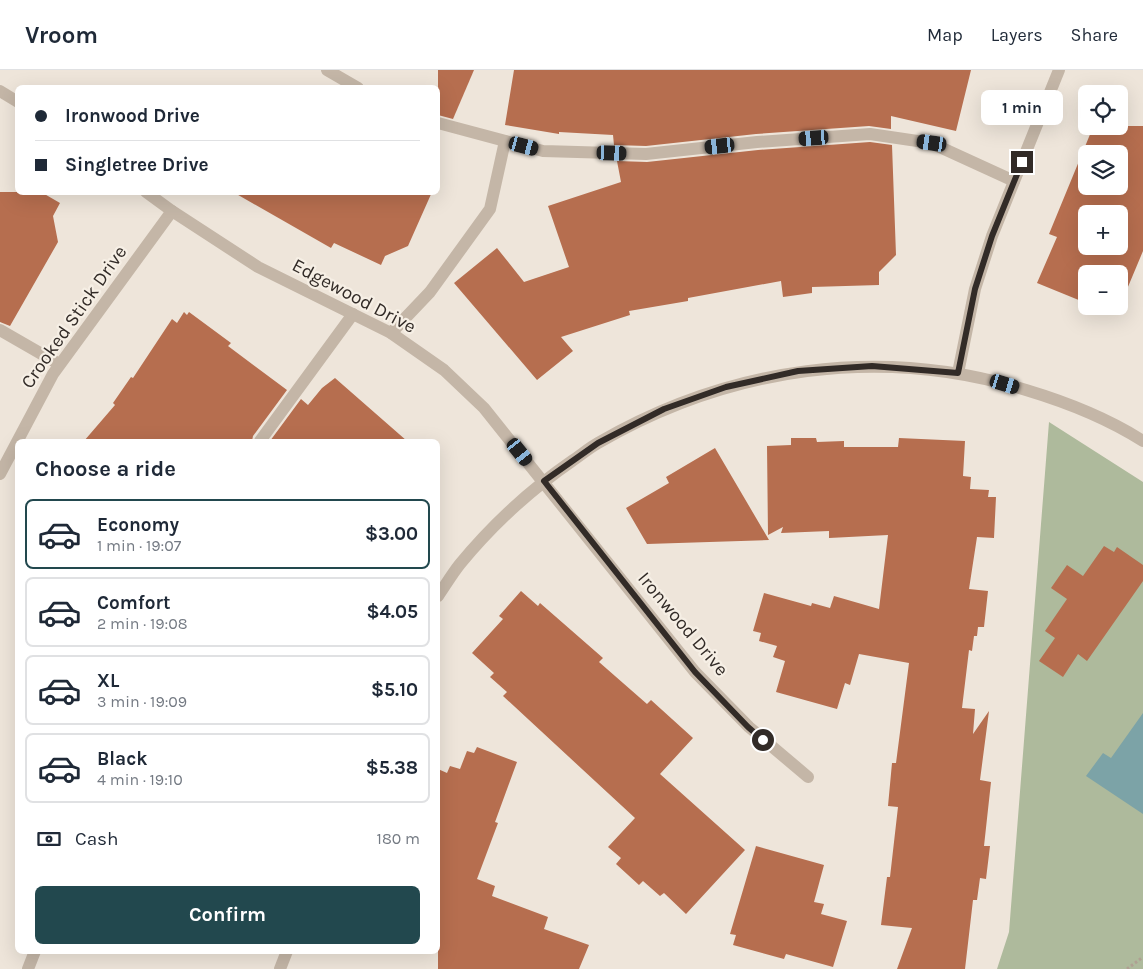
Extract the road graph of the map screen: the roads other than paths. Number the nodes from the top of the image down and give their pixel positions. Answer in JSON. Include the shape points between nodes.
{"nodes":[{"id":1,"x":327,"y":70,"type":"edge"},
{"id":2,"x":1059,"y":70,"type":"edge"},
{"id":3,"x":353,"y":85,"type":"edge"},
{"id":4,"x":0,"y":90,"type":"edge"},
{"id":5,"x":15,"y":100,"type":"edge"},
{"id":6,"x":440,"y":124,"type":"edge"},
{"id":7,"x":504,"y":142,"type":"junction"},
{"id":8,"x":1014,"y":180,"type":"junction"},
{"id":9,"x":150,"y":195,"type":"edge"},
{"id":10,"x":172,"y":212,"type":"junction"},
{"id":11,"x":353,"y":314,"type":"junction"},
{"id":12,"x":0,"y":330,"type":"edge"},
{"id":13,"x":391,"y":333,"type":"junction"},
{"id":14,"x":60,"y":364,"type":"junction"},
{"id":15,"x":958,"y":373,"type":"junction"},
{"id":16,"x":19,"y":439,"type":"edge"},
{"id":17,"x":261,"y":439,"type":"edge"},
{"id":18,"x":1143,"y":441,"type":"edge"},
{"id":19,"x":15,"y":446,"type":"edge"},
{"id":20,"x":0,"y":474,"type":"edge"},
{"id":21,"x":544,"y":481,"type":"junction"},
{"id":22,"x":440,"y":593,"type":"edge"},
{"id":23,"x":808,"y":777,"type":"dead end"},
{"id":24,"x":34,"y":954,"type":"edge"},
{"id":25,"x":286,"y":954,"type":"edge"},
{"id":26,"x":28,"y":969,"type":"edge"},
{"id":27,"x":280,"y":969,"type":"edge"}],
"edges":[{"from":1,"to":3,"type":"street"},
{"from":2,"to":8,"type":"street"},
{"from":4,"to":5,"type":"street"},
{"from":6,"to":7,"type":"street"},
{"from":7,"to":8,"type":"street","via":[[543,151],[646,154],[870,134],[932,143]]},
{"from":7,"to":13,"type":"street","via":[[490,208],[430,292]]},
{"from":8,"to":15,"type":"street","via":[[975,289]]},
{"from":9,"to":10,"type":"street","name":"Edgewood Drive"},
{"from":10,"to":11,"type":"street","name":"Edgewood Drive","via":[[258,267]]},
{"from":10,"to":14,"type":"street","name":"Crooked Stick Drive"},
{"from":11,"to":13,"type":"street","name":"Edgewood Drive"},
{"from":11,"to":17,"type":"street"},
{"from":12,"to":14,"type":"street"},
{"from":13,"to":21,"type":"street","name":"Edgewood Drive","via":[[444,370],[484,408]]},
{"from":14,"to":16,"type":"street","name":"Crooked Stick Drive"},
{"from":15,"to":18,"type":"street","via":[[1062,401]]},
{"from":15,"to":21,"type":"street","via":[[872,366],[798,371],[726,387],[664,409],[598,443]]},
{"from":19,"to":20,"type":"street","name":"Crooked Stick Drive"},
{"from":21,"to":22,"type":"street","via":[[498,523],[460,564]]},
{"from":21,"to":23,"type":"street","name":"Ironwood Drive","via":[[695,672],[748,727]]},
{"from":24,"to":26,"type":"street"},
{"from":25,"to":27,"type":"street"}]}
